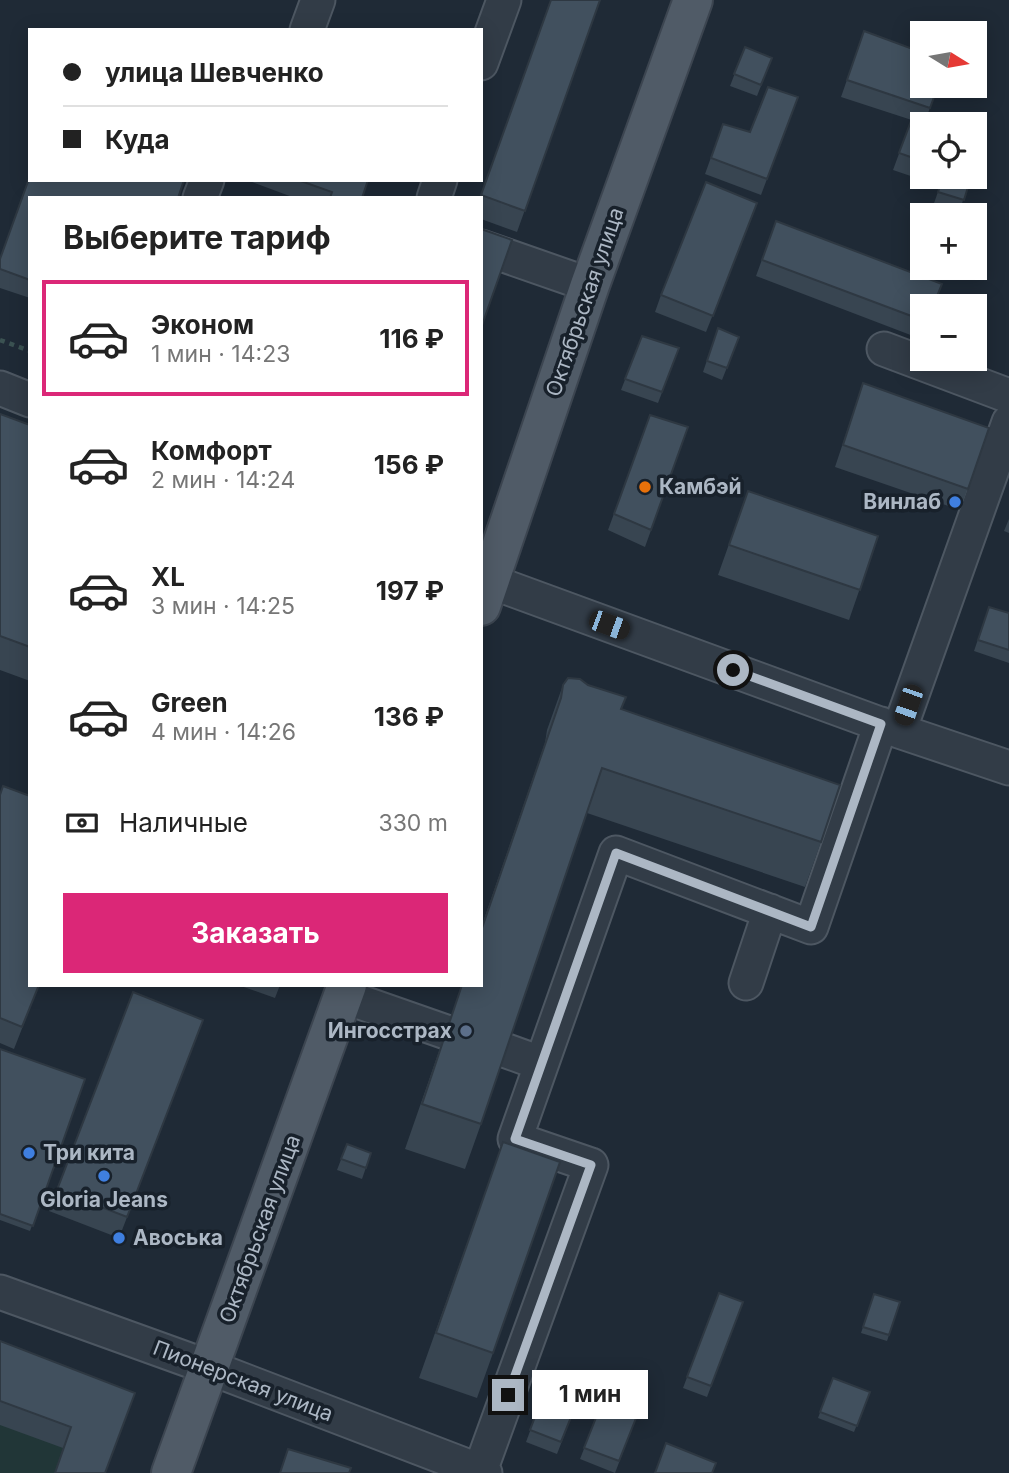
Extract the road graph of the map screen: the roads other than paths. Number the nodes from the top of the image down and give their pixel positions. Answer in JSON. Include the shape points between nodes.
{"nodes":[{"id":1,"x":318,"y":0,"type":"edge"},
{"id":2,"x":504,"y":0,"type":"edge"},
{"id":3,"x":693,"y":0,"type":"edge"},
{"id":4,"x":308,"y":28,"type":"edge"},
{"id":5,"x":483,"y":58,"type":"edge"},
{"id":6,"x":483,"y":248,"type":"edge"},
{"id":7,"x":590,"y":285,"type":"junction"},
{"id":8,"x":884,"y":349,"type":"dead end"},
{"id":9,"x":0,"y":388,"type":"edge"},
{"id":10,"x":1009,"y":396,"type":"edge"},
{"id":11,"x":28,"y":399,"type":"edge"},
{"id":12,"x":1009,"y":422,"type":"edge"},
{"id":13,"x":484,"y":588,"type":"edge"},
{"id":14,"x":890,"y":728,"type":"junction"},
{"id":15,"x":1009,"y":768,"type":"edge"},
{"id":16,"x":770,"y":911,"type":"junction"},
{"id":17,"x":746,"y":983,"type":"dead end"},
{"id":18,"x":345,"y":991,"type":"edge"},
{"id":19,"x":446,"y":1032,"type":"edge"},
{"id":20,"x":504,"y":1051,"type":"edge"},
{"id":21,"x":540,"y":1063,"type":"junction"},
{"id":22,"x":0,"y":1292,"type":"edge"},
{"id":23,"x":211,"y":1368,"type":"junction"},
{"id":24,"x":482,"y":1472,"type":"edge"},
{"id":25,"x":171,"y":1473,"type":"edge"}],
"edges":[{"from":1,"to":4,"type":"street"},
{"from":2,"to":5,"type":"street"},
{"from":3,"to":7,"type":"main road","name":"Октябрьская улица"},
{"from":6,"to":7,"type":"street"},
{"from":7,"to":13,"type":"main road","name":"Октябрьская улица"},
{"from":8,"to":10,"type":"street"},
{"from":9,"to":11,"type":"street"},
{"from":12,"to":14,"type":"street"},
{"from":13,"to":14,"type":"street"},
{"from":14,"to":15,"type":"street"},
{"from":14,"to":16,"type":"street","via":[[811,927]]},
{"from":16,"to":17,"type":"street"},
{"from":16,"to":21,"type":"street","via":[[616,853]]},
{"from":18,"to":19,"type":"street"},
{"from":18,"to":23,"type":"main road","name":"Октябрьская улица"},
{"from":20,"to":21,"type":"street"},
{"from":21,"to":24,"type":"street","via":[[515,1139],[591,1165]]},
{"from":22,"to":23,"type":"street","name":"Пионерская улица"},
{"from":23,"to":24,"type":"street","name":"Пионерская улица"},
{"from":23,"to":25,"type":"main road","name":"Октябрьская улица"}]}
